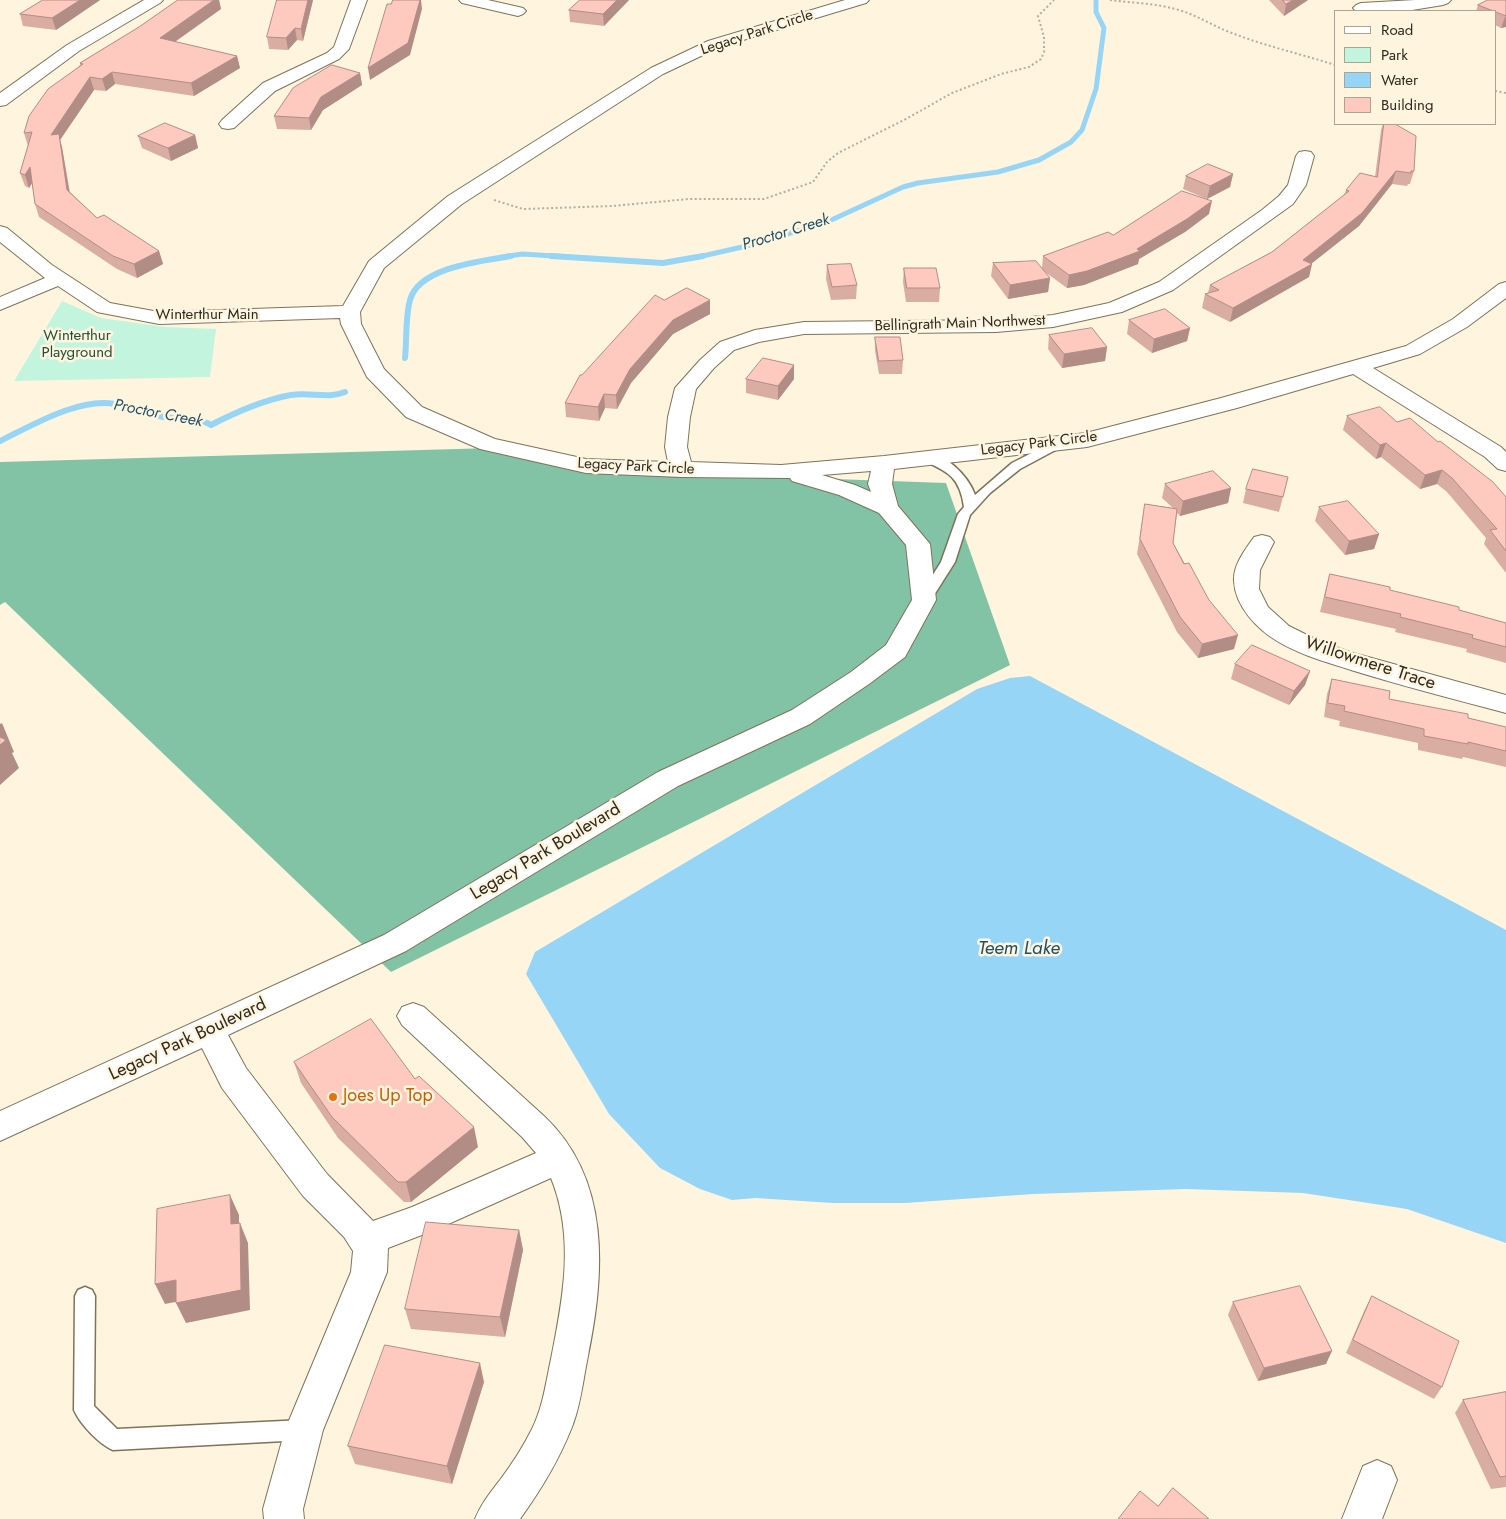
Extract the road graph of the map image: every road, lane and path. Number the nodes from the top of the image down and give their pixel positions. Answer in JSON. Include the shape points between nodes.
{"nodes":[{"id":1,"x":155,"y":0,"type":"edge"},
{"id":2,"x":359,"y":0,"type":"edge"},
{"id":3,"x":467,"y":0,"type":"edge"},
{"id":4,"x":861,"y":0,"type":"edge"},
{"id":5,"x":1054,"y":0,"type":"edge"},
{"id":6,"x":1110,"y":0,"type":"edge"},
{"id":7,"x":1143,"y":0,"type":"edge"},
{"id":8,"x":1443,"y":0,"type":"edge"},
{"id":9,"x":1138,"y":3,"type":"junction"},
{"id":10,"x":1361,"y":8,"type":"dead end"},
{"id":11,"x":518,"y":11,"type":"dead end"},
{"id":12,"x":1334,"y":65,"type":"edge"},
{"id":13,"x":0,"y":101,"type":"edge"},
{"id":14,"x":228,"y":124,"type":"dead end"},
{"id":15,"x":1305,"y":156,"type":"dead end"},
{"id":16,"x":492,"y":199,"type":"dead end"},
{"id":17,"x":0,"y":232,"type":"edge"},
{"id":18,"x":58,"y":278,"type":"junction"},
{"id":19,"x":1506,"y":288,"type":"edge"},
{"id":20,"x":0,"y":304,"type":"edge"},
{"id":21,"x":350,"y":312,"type":"junction"},
{"id":22,"x":1357,"y":366,"type":"junction"},
{"id":23,"x":1057,"y":444,"type":"junction"},
{"id":24,"x":1502,"y":455,"type":"edge"},
{"id":25,"x":928,"y":458,"type":"junction"},
{"id":26,"x":884,"y":463,"type":"junction"},
{"id":27,"x":682,"y":470,"type":"junction"},
{"id":28,"x":781,"y":472,"type":"junction"},
{"id":29,"x":970,"y":507,"type":"junction"},
{"id":30,"x":887,"y":508,"type":"junction"},
{"id":31,"x":1262,"y":542,"type":"dead end"},
{"id":32,"x":924,"y":600,"type":"junction"},
{"id":33,"x":1506,"y":704,"type":"edge"},
{"id":34,"x":413,"y":1016,"type":"dead end"},
{"id":35,"x":209,"y":1030,"type":"junction"},
{"id":36,"x":0,"y":1128,"type":"edge"},
{"id":37,"x":558,"y":1159,"type":"junction"},
{"id":38,"x":366,"y":1240,"type":"junction"},
{"id":39,"x":85,"y":1296,"type":"dead end"},
{"id":40,"x":304,"y":1430,"type":"junction"},
{"id":41,"x":1377,"y":1480,"type":"dead end"},
{"id":42,"x":284,"y":1519,"type":"edge"},
{"id":43,"x":495,"y":1519,"type":"edge"},
{"id":44,"x":1362,"y":1519,"type":"edge"}],
"edges":[{"from":1,"to":13,"type":"street","via":[[73,48]]},
{"from":2,"to":14,"type":"street","via":[[341,49],[269,88]]},
{"from":3,"to":11,"type":"street"},
{"from":4,"to":21,"type":"street","name":"Legacy Park Circle","via":[[714,44],[657,71],[454,200],[376,265]]},
{"from":5,"to":16,"type":"path","via":[[1038,16],[1044,38],[1041,59],[1029,67],[952,92],[838,153],[813,182],[764,199],[689,199],[523,210]]},
{"from":6,"to":9,"type":"path"},
{"from":7,"to":9,"type":"path"},
{"from":8,"to":10,"type":"street"},
{"from":9,"to":12,"type":"path","via":[[1194,14],[1261,44]]},
{"from":15,"to":27,"type":"street","name":"Bellingrath Main Northwest","via":[[1297,184],[1286,200],[1269,214],[1166,286],[1115,308],[1053,321],[996,326],[804,328],[754,336],[727,346],[686,388],[676,447]]},
{"from":17,"to":18,"type":"street","name":"Winterthur Main"},
{"from":18,"to":20,"type":"street"},
{"from":18,"to":21,"type":"street","name":"Winterthur Main","via":[[104,308],[159,318]]},
{"from":19,"to":22,"type":"street","name":"Legacy Park Circle","via":[[1460,323],[1413,350]]},
{"from":21,"to":27,"type":"street","name":"Legacy Park Circle","via":[[352,324],[375,372],[414,412],[488,444],[586,466]]},
{"from":22,"to":23,"type":"street","name":"Legacy Park Circle","via":[[1087,440]]},
{"from":22,"to":24,"type":"street"},
{"from":23,"to":25,"type":"street","name":"Legacy Park Circle"},
{"from":23,"to":29,"type":"lane","via":[[1016,466]]},
{"from":25,"to":26,"type":"street","name":"Legacy Park Circle"},
{"from":25,"to":29,"type":"lane","via":[[955,472],[964,482]]},
{"from":26,"to":28,"type":"street","name":"Legacy Park Circle"},
{"from":26,"to":30,"type":"street","via":[[880,484]]},
{"from":27,"to":28,"type":"street","name":"Legacy Park Circle"},
{"from":28,"to":30,"type":"street","via":[[847,490]]},
{"from":29,"to":32,"type":"lane","via":[[964,514],[948,562]]},
{"from":30,"to":32,"type":"street","via":[[918,544]]},
{"from":31,"to":33,"type":"street","name":"Willowmere Trace","via":[[1251,561],[1246,579],[1248,590],[1257,612],[1287,636],[1339,658]]},
{"from":32,"to":35,"type":"street","name":"Legacy Park Boulevard","via":[[896,650],[860,678],[800,716],[668,779],[395,943]]},
{"from":34,"to":37,"type":"street","via":[[548,1142]]},
{"from":35,"to":36,"type":"street","name":"Legacy Park Boulevard"},
{"from":35,"to":38,"type":"street","via":[[234,1078],[315,1186]]},
{"from":37,"to":38,"type":"street","via":[[423,1219]]},
{"from":37,"to":43,"type":"street","via":[[567,1172],[583,1237],[577,1324],[558,1412],[526,1476]]},
{"from":38,"to":40,"type":"street","via":[[371,1249],[369,1272]]},
{"from":39,"to":40,"type":"lane","via":[[84,1410],[113,1440]]},
{"from":40,"to":42,"type":"street","via":[[283,1509]]},
{"from":41,"to":44,"type":"street"}]}
